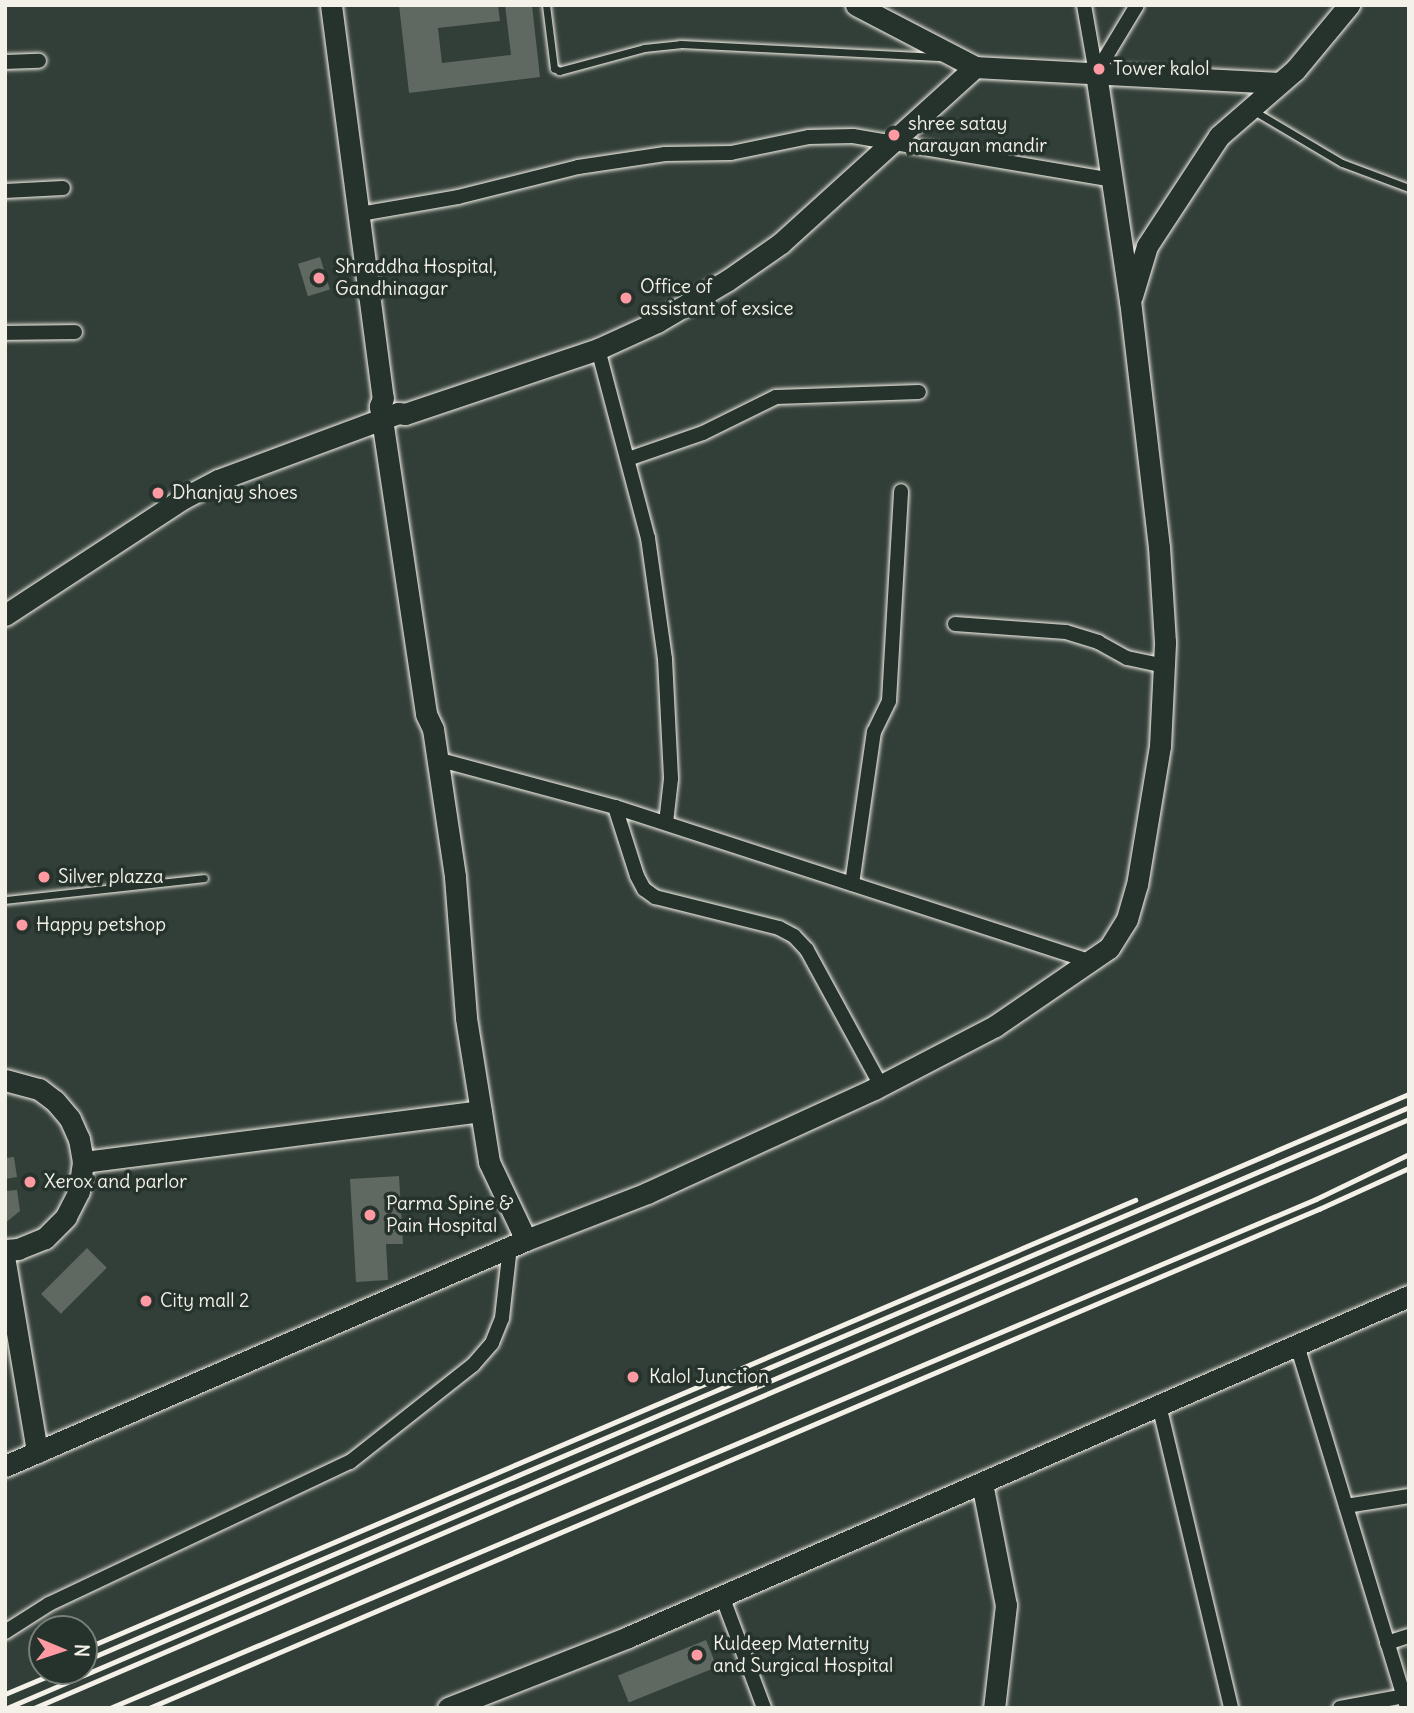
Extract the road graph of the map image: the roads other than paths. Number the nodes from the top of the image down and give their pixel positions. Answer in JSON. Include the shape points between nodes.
{"nodes":[{"id":1,"x":331,"y":5,"type":"edge"},
{"id":2,"x":545,"y":5,"type":"edge"},
{"id":3,"x":856,"y":5,"type":"edge"},
{"id":4,"x":1084,"y":5,"type":"edge"},
{"id":5,"x":1137,"y":5,"type":"edge"},
{"id":6,"x":1349,"y":5,"type":"edge"},
{"id":7,"x":39,"y":61,"type":"dead end"},
{"id":8,"x":5,"y":62,"type":"edge"},
{"id":9,"x":967,"y":63,"type":"junction"},
{"id":10,"x":1096,"y":73,"type":"junction"},
{"id":11,"x":1279,"y":83,"type":"junction"},
{"id":12,"x":1250,"y":109,"type":"junction"},
{"id":13,"x":890,"y":144,"type":"junction"},
{"id":14,"x":1112,"y":180,"type":"junction"},
{"id":15,"x":63,"y":188,"type":"dead end"},
{"id":16,"x":1409,"y":188,"type":"edge"},
{"id":17,"x":5,"y":191,"type":"edge"},
{"id":18,"x":360,"y":214,"type":"junction"},
{"id":19,"x":1130,"y":301,"type":"junction"},
{"id":20,"x":75,"y":332,"type":"dead end"},
{"id":21,"x":5,"y":333,"type":"edge"},
{"id":22,"x":598,"y":349,"type":"junction"},
{"id":23,"x":919,"y":392,"type":"dead end"},
{"id":24,"x":390,"y":416,"type":"junction"},
{"id":25,"x":628,"y":459,"type":"junction"},
{"id":26,"x":901,"y":491,"type":"dead end"},
{"id":27,"x":5,"y":615,"type":"edge"},
{"id":28,"x":956,"y":624,"type":"dead end"},
{"id":29,"x":5,"y":631,"type":"edge"},
{"id":30,"x":1164,"y":666,"type":"junction"},
{"id":31,"x":437,"y":759,"type":"junction"},
{"id":32,"x":615,"y":807,"type":"junction"},
{"id":33,"x":666,"y":823,"type":"junction"},
{"id":34,"x":204,"y":878,"type":"dead end"},
{"id":35,"x":852,"y":884,"type":"junction"},
{"id":36,"x":5,"y":900,"type":"edge"},
{"id":37,"x":1092,"y":962,"type":"junction"},
{"id":38,"x":5,"y":1080,"type":"edge"},
{"id":39,"x":881,"y":1086,"type":"junction"},
{"id":40,"x":481,"y":1111,"type":"junction"},
{"id":41,"x":83,"y":1162,"type":"junction"},
{"id":42,"x":518,"y":1244,"type":"junction"},
{"id":43,"x":5,"y":1250,"type":"edge"},
{"id":44,"x":5,"y":1262,"type":"edge"},
{"id":45,"x":1409,"y":1296,"type":"edge"},
{"id":46,"x":1297,"y":1345,"type":"junction"},
{"id":47,"x":1158,"y":1405,"type":"junction"},
{"id":48,"x":37,"y":1452,"type":"junction"},
{"id":49,"x":5,"y":1466,"type":"edge"},
{"id":50,"x":982,"y":1483,"type":"junction"},
{"id":51,"x":1409,"y":1496,"type":"edge"},
{"id":52,"x":1346,"y":1506,"type":"junction"},
{"id":53,"x":722,"y":1596,"type":"junction"},
{"id":54,"x":5,"y":1632,"type":"edge"},
{"id":55,"x":1409,"y":1636,"type":"edge"},
{"id":56,"x":1387,"y":1643,"type":"junction"},
{"id":57,"x":486,"y":1700,"type":"edge"},
{"id":58,"x":1405,"y":1702,"type":"edge"},
{"id":59,"x":448,"y":1708,"type":"edge"},
{"id":60,"x":764,"y":1708,"type":"edge"},
{"id":61,"x":994,"y":1708,"type":"edge"},
{"id":62,"x":1231,"y":1708,"type":"edge"},
{"id":63,"x":1340,"y":1708,"type":"edge"}],
"edges":[{"from":1,"to":18,"type":"street"},
{"from":2,"to":9,"type":"lane","via":[[554,68],[559,71],[644,48],[680,44]]},
{"from":3,"to":9,"type":"street"},
{"from":4,"to":10,"type":"street"},
{"from":5,"to":10,"type":"street"},
{"from":6,"to":11,"type":"street"},
{"from":7,"to":8,"type":"street"},
{"from":9,"to":10,"type":"street"},
{"from":9,"to":13,"type":"street"},
{"from":10,"to":11,"type":"street"},
{"from":10,"to":14,"type":"street"},
{"from":11,"to":12,"type":"street"},
{"from":12,"to":16,"type":"lane","via":[[1342,163]]},
{"from":12,"to":19,"type":"street","via":[[1219,136],[1147,246]]},
{"from":13,"to":14,"type":"street"},
{"from":13,"to":18,"type":"street","via":[[853,136],[809,137],[731,153],[665,154],[578,167],[458,197]]},
{"from":13,"to":22,"type":"street","via":[[781,243],[657,322]]},
{"from":14,"to":19,"type":"street"},
{"from":15,"to":17,"type":"street"},
{"from":18,"to":24,"type":"street"},
{"from":19,"to":30,"type":"street","via":[[1159,547]]},
{"from":20,"to":21,"type":"street"},
{"from":22,"to":24,"type":"street"},
{"from":22,"to":25,"type":"street"},
{"from":23,"to":25,"type":"street","via":[[776,397],[703,433]]},
{"from":24,"to":27,"type":"street","via":[[218,480]]},
{"from":24,"to":29,"type":"street","via":[[308,461],[223,491]]},
{"from":24,"to":31,"type":"street","via":[[426,714]]},
{"from":25,"to":33,"type":"street","via":[[648,538],[665,659],[671,779]]},
{"from":26,"to":35,"type":"street","via":[[889,701],[877,720],[870,750]]},
{"from":28,"to":30,"type":"street","via":[[1066,632],[1127,658]]},
{"from":30,"to":37,"type":"street","via":[[1160,746],[1136,894],[1119,934]]},
{"from":31,"to":32,"type":"street"},
{"from":31,"to":40,"type":"street"},
{"from":32,"to":33,"type":"street"},
{"from":32,"to":39,"type":"street","via":[[637,876],[655,897],[779,928],[794,936],[807,950]]},
{"from":33,"to":35,"type":"street"},
{"from":34,"to":36,"type":"lane"},
{"from":35,"to":37,"type":"street"},
{"from":37,"to":39,"type":"street","via":[[995,1026]]},
{"from":38,"to":41,"type":"street","via":[[39,1089],[55,1101],[75,1129]]},
{"from":39,"to":42,"type":"street","via":[[647,1193]]},
{"from":40,"to":41,"type":"street"},
{"from":40,"to":42,"type":"street","via":[[489,1162]]},
{"from":41,"to":43,"type":"street","via":[[79,1191],[66,1217],[45,1238]]},
{"from":42,"to":48,"type":"street"},
{"from":42,"to":54,"type":"street","via":[[492,1343],[473,1365],[350,1462],[48,1604]]},
{"from":44,"to":48,"type":"street"},
{"from":45,"to":46,"type":"street"},
{"from":46,"to":47,"type":"street"},
{"from":46,"to":52,"type":"street"},
{"from":47,"to":50,"type":"street"},
{"from":47,"to":62,"type":"street"},
{"from":48,"to":49,"type":"street"},
{"from":50,"to":53,"type":"street"},
{"from":50,"to":61,"type":"street","via":[[1006,1605]]},
{"from":51,"to":52,"type":"street"},
{"from":52,"to":56,"type":"street"},
{"from":53,"to":57,"type":"street"},
{"from":53,"to":60,"type":"street"},
{"from":55,"to":56,"type":"street"},
{"from":56,"to":58,"type":"street"},
{"from":57,"to":59,"type":"street"},
{"from":58,"to":63,"type":"street"}]}
